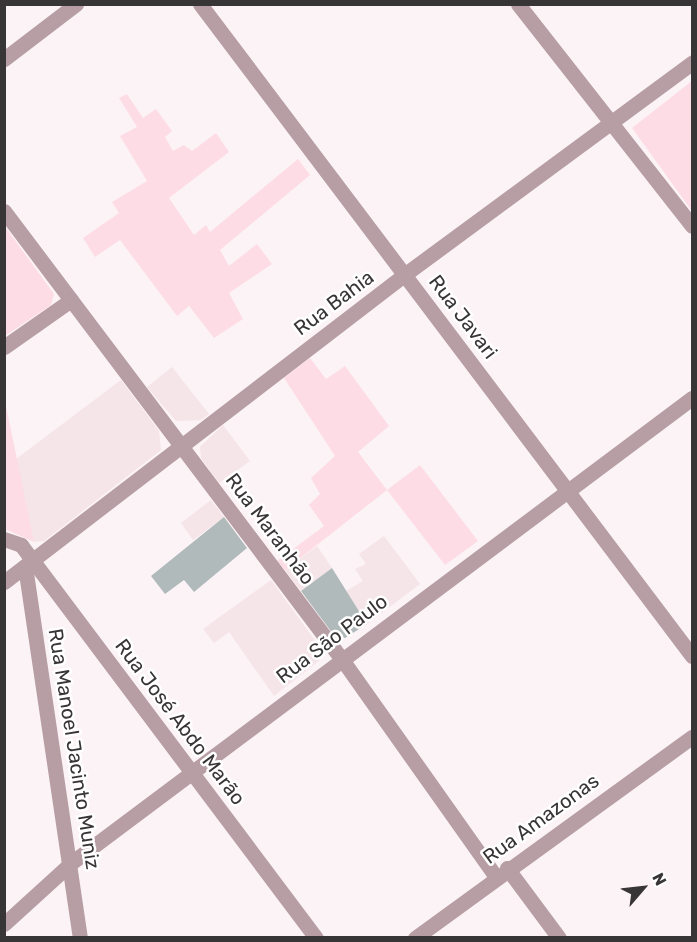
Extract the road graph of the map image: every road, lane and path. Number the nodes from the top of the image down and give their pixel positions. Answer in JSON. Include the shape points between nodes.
{"nodes":[{"id":1,"x":76,"y":4,"type":"edge"},
{"id":2,"x":200,"y":4,"type":"edge"},
{"id":3,"x":518,"y":4,"type":"edge"},
{"id":4,"x":4,"y":59,"type":"edge"},
{"id":5,"x":693,"y":63,"type":"edge"},
{"id":6,"x":614,"y":123,"type":"junction"},
{"id":7,"x":4,"y":211,"type":"edge"},
{"id":8,"x":693,"y":226,"type":"edge"},
{"id":9,"x":404,"y":275,"type":"junction"},
{"id":10,"x":72,"y":300,"type":"junction"},
{"id":11,"x":4,"y":346,"type":"edge"},
{"id":12,"x":693,"y":398,"type":"edge"},
{"id":13,"x":181,"y":446,"type":"junction"},
{"id":14,"x":567,"y":489,"type":"junction"},
{"id":15,"x":4,"y":538,"type":"edge"},
{"id":16,"x":28,"y":564,"type":"junction"},
{"id":17,"x":4,"y":582,"type":"edge"},
{"id":18,"x":55,"y":591,"type":"junction"},
{"id":19,"x":31,"y":605,"type":"junction"},
{"id":20,"x":693,"y":656,"type":"edge"},
{"id":21,"x":341,"y":658,"type":"junction"},
{"id":22,"x":693,"y":737,"type":"edge"},
{"id":23,"x":191,"y":772,"type":"junction"},
{"id":24,"x":71,"y":863,"type":"junction"},
{"id":25,"x":501,"y":872,"type":"junction"},
{"id":26,"x":4,"y":924,"type":"edge"},
{"id":27,"x":80,"y":938,"type":"edge"},
{"id":28,"x":316,"y":938,"type":"edge"},
{"id":29,"x":415,"y":938,"type":"edge"},
{"id":30,"x":559,"y":938,"type":"edge"}],
"edges":[{"from":1,"to":4,"type":"street"},
{"from":2,"to":9,"type":"street","name":"Rua Javari"},
{"from":3,"to":6,"type":"street"},
{"from":5,"to":6,"type":"street","name":"Rua Bahia"},
{"from":6,"to":8,"type":"street"},
{"from":6,"to":9,"type":"street","name":"Rua Bahia"},
{"from":7,"to":10,"type":"street","name":"Rua Maranhão"},
{"from":9,"to":13,"type":"street","name":"Rua Bahia"},
{"from":9,"to":14,"type":"street","name":"Rua Javari"},
{"from":10,"to":11,"type":"street"},
{"from":10,"to":13,"type":"street","name":"Rua Maranhão"},
{"from":12,"to":14,"type":"street","name":"Rua São Paulo"},
{"from":13,"to":16,"type":"street","name":"Rua Bahia"},
{"from":13,"to":21,"type":"street","name":"Rua Maranhão"},
{"from":14,"to":20,"type":"street","name":"Rua Javari"},
{"from":14,"to":21,"type":"street","name":"Rua São Paulo"},
{"from":15,"to":16,"type":"street","name":"Rua José Abdo Marão","via":[[21,546]]},
{"from":16,"to":17,"type":"street","name":"Rua Bahia"},
{"from":16,"to":18,"type":"street","name":"Rua José Abdo Marão"},
{"from":16,"to":19,"type":"street","name":"Rua Manoel Jacinto Muniz"},
{"from":18,"to":19,"type":"street","via":[[39,591]]},
{"from":18,"to":23,"type":"street","name":"Rua José Abdo Marão"},
{"from":19,"to":24,"type":"street","name":"Rua Manoel Jacinto Muniz"},
{"from":21,"to":23,"type":"street","name":"Rua São Paulo"},
{"from":21,"to":25,"type":"street","name":"Rua Maranhão"},
{"from":22,"to":25,"type":"street","name":"Rua Amazonas"},
{"from":23,"to":24,"type":"street","name":"Rua São Paulo"},
{"from":23,"to":28,"type":"street","name":"Rua José Abdo Marão"},
{"from":24,"to":26,"type":"street","name":"Rua São Paulo"},
{"from":24,"to":27,"type":"street","name":"Rua Manoel Jacinto Muniz"},
{"from":25,"to":29,"type":"street","name":"Rua Amazonas"},
{"from":25,"to":30,"type":"street","name":"Rua Maranhão"}]}
